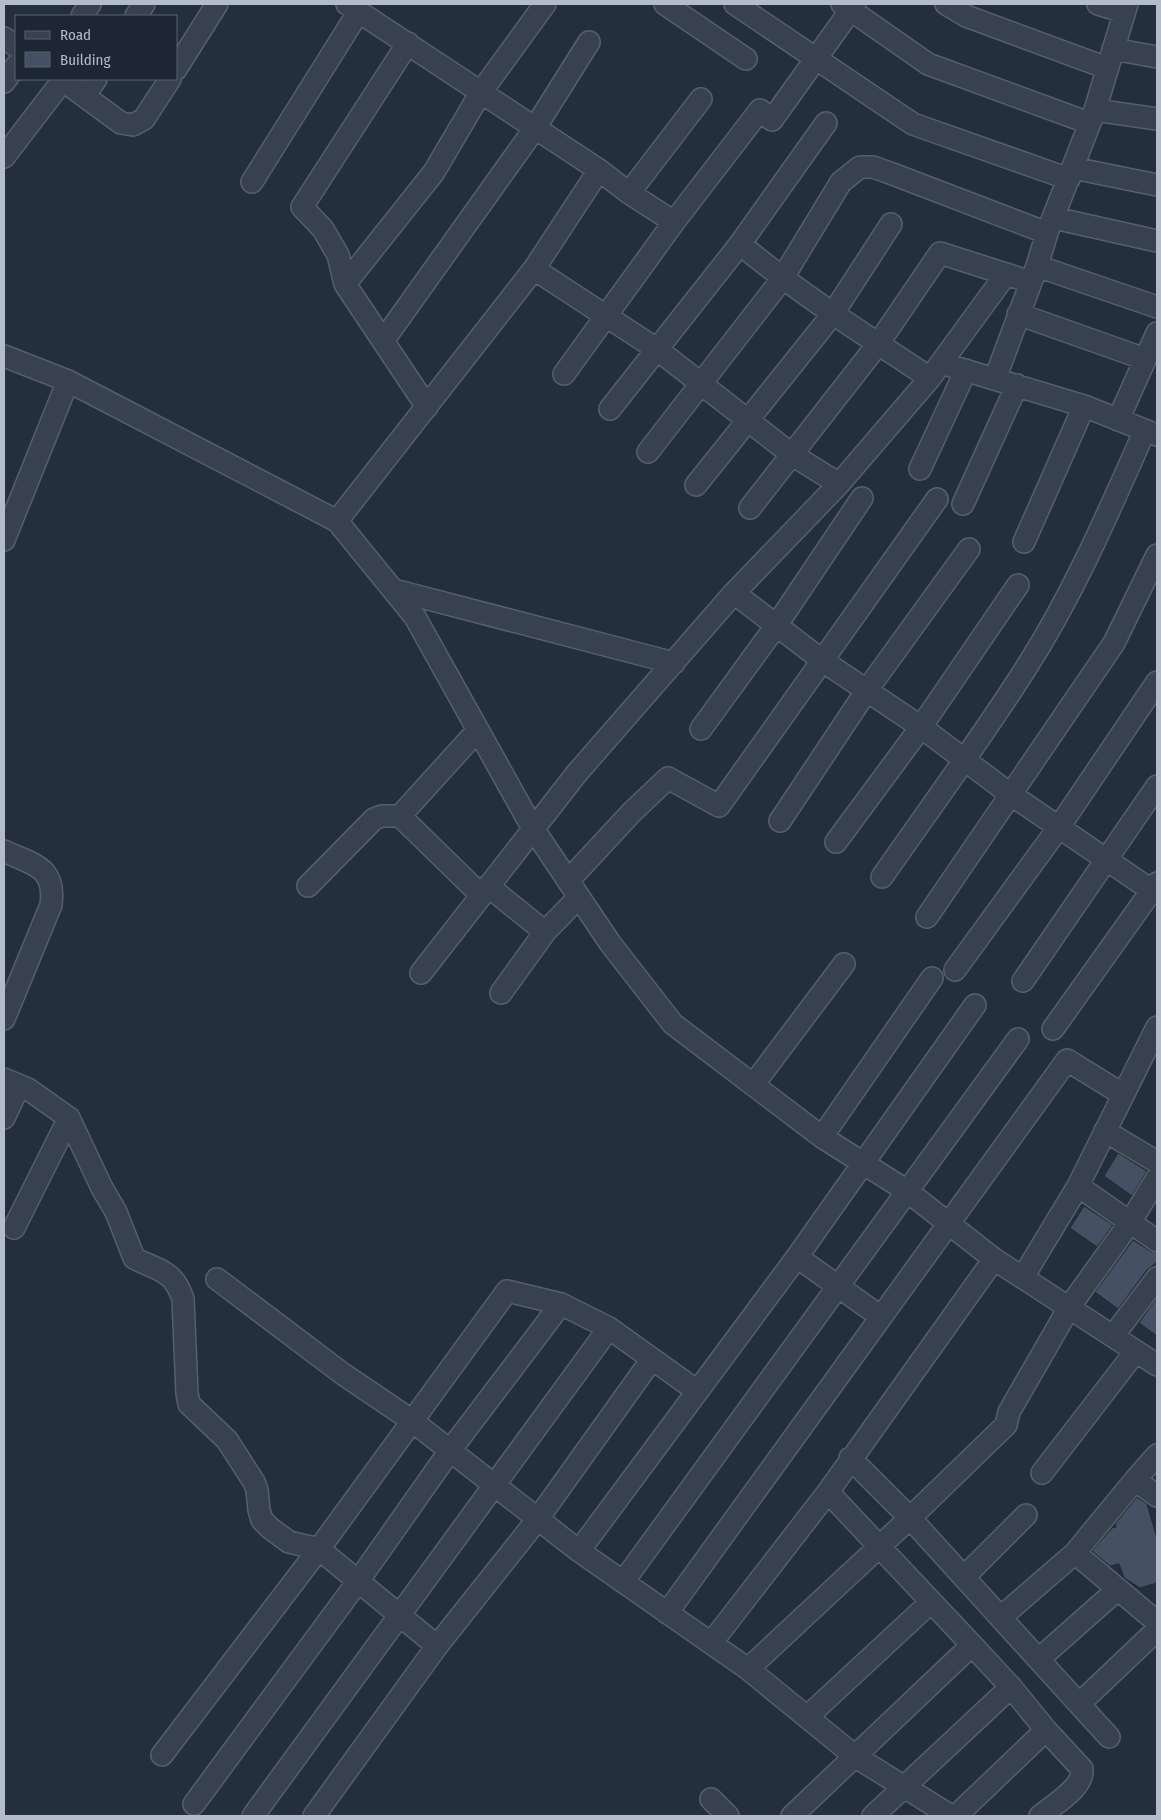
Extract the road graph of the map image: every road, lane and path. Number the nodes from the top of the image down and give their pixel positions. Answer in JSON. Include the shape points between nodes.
{"nodes":[{"id":1,"x":90,"y":4,"type":"edge"},
{"id":2,"x":144,"y":4,"type":"edge"},
{"id":3,"x":217,"y":4,"type":"edge"},
{"id":4,"x":545,"y":4,"type":"edge"},
{"id":5,"x":665,"y":4,"type":"edge"},
{"id":6,"x":734,"y":4,"type":"edge"},
{"id":7,"x":946,"y":4,"type":"edge"},
{"id":8,"x":1098,"y":4,"type":"edge"},
{"id":9,"x":850,"y":6,"type":"edge"},
{"id":10,"x":353,"y":8,"type":"edge"},
{"id":11,"x":1126,"y":8,"type":"edge"},
{"id":12,"x":83,"y":15,"type":"edge"},
{"id":13,"x":137,"y":15,"type":"edge"},
{"id":14,"x":4,"y":38,"type":"edge"},
{"id":15,"x":589,"y":42,"type":"dead end"},
{"id":16,"x":408,"y":43,"type":"junction"},
{"id":17,"x":15,"y":45,"type":"edge"},
{"id":18,"x":818,"y":58,"type":"junction"},
{"id":19,"x":1157,"y":58,"type":"edge"},
{"id":20,"x":746,"y":59,"type":"dead end"},
{"id":21,"x":1110,"y":59,"type":"junction"},
{"id":22,"x":178,"y":66,"type":"edge"},
{"id":23,"x":15,"y":67,"type":"edge"},
{"id":24,"x":61,"y":80,"type":"edge"},
{"id":25,"x":66,"y":80,"type":"edge"},
{"id":26,"x":169,"y":80,"type":"edge"},
{"id":27,"x":4,"y":82,"type":"edge"},
{"id":28,"x":90,"y":87,"type":"edge"},
{"id":29,"x":482,"y":92,"type":"junction"},
{"id":30,"x":701,"y":100,"type":"dead end"},
{"id":31,"x":1092,"y":116,"type":"junction"},
{"id":32,"x":1157,"y":119,"type":"edge"},
{"id":33,"x":826,"y":122,"type":"dead end"},
{"id":34,"x":535,"y":128,"type":"junction"},
{"id":35,"x":4,"y":157,"type":"edge"},
{"id":36,"x":599,"y":170,"type":"junction"},
{"id":37,"x":1071,"y":173,"type":"junction"},
{"id":38,"x":252,"y":182,"type":"dead end"},
{"id":39,"x":1157,"y":185,"type":"edge"},
{"id":40,"x":628,"y":193,"type":"junction"},
{"id":41,"x":674,"y":222,"type":"junction"},
{"id":42,"x":891,"y":224,"type":"dead end"},
{"id":43,"x":1051,"y":226,"type":"junction"},
{"id":44,"x":1157,"y":241,"type":"edge"},
{"id":45,"x":740,"y":244,"type":"junction"},
{"id":46,"x":534,"y":268,"type":"junction"},
{"id":47,"x":1006,"y":274,"type":"junction"},
{"id":48,"x":1034,"y":274,"type":"junction"},
{"id":49,"x":782,"y":279,"type":"junction"},
{"id":50,"x":345,"y":284,"type":"junction"},
{"id":51,"x":1157,"y":306,"type":"edge"},
{"id":52,"x":606,"y":314,"type":"junction"},
{"id":53,"x":1018,"y":314,"type":"junction"},
{"id":54,"x":832,"y":315,"type":"junction"},
{"id":55,"x":1157,"y":333,"type":"edge"},
{"id":56,"x":383,"y":341,"type":"junction"},
{"id":57,"x":878,"y":344,"type":"junction"},
{"id":58,"x":658,"y":350,"type":"junction"},
{"id":59,"x":4,"y":356,"type":"edge"},
{"id":60,"x":1145,"y":359,"type":"junction"},
{"id":61,"x":966,"y":370,"type":"junction"},
{"id":62,"x":935,"y":371,"type":"junction"},
{"id":63,"x":564,"y":374,"type":"dead end"},
{"id":64,"x":996,"y":379,"type":"junction"},
{"id":65,"x":68,"y":381,"type":"junction"},
{"id":66,"x":702,"y":385,"type":"junction"},
{"id":67,"x":1017,"y":385,"type":"junction"},
{"id":68,"x":1084,"y":406,"type":"junction"},
{"id":69,"x":427,"y":407,"type":"junction"},
{"id":70,"x":610,"y":409,"type":"dead end"},
{"id":71,"x":746,"y":420,"type":"junction"},
{"id":72,"x":1118,"y":420,"type":"junction"},
{"id":73,"x":1151,"y":433,"type":"edge"},
{"id":74,"x":648,"y":452,"type":"dead end"},
{"id":75,"x":791,"y":454,"type":"junction"},
{"id":76,"x":920,"y":469,"type":"dead end"},
{"id":77,"x":839,"y":484,"type":"junction"},
{"id":78,"x":696,"y":485,"type":"dead end"},
{"id":79,"x":862,"y":498,"type":"dead end"},
{"id":80,"x":937,"y":499,"type":"dead end"},
{"id":81,"x":964,"y":504,"type":"dead end"},
{"id":82,"x":750,"y":508,"type":"dead end"},
{"id":83,"x":336,"y":521,"type":"junction"},
{"id":84,"x":4,"y":540,"type":"edge"},
{"id":85,"x":1024,"y":542,"type":"dead end"},
{"id":86,"x":969,"y":549,"type":"dead end"},
{"id":87,"x":1157,"y":554,"type":"edge"},
{"id":88,"x":1018,"y":585,"type":"dead end"},
{"id":89,"x":394,"y":590,"type":"junction"},
{"id":90,"x":734,"y":594,"type":"junction"},
{"id":91,"x":776,"y":626,"type":"junction"},
{"id":92,"x":823,"y":661,"type":"junction"},
{"id":93,"x":674,"y":663,"type":"junction"},
{"id":94,"x":1157,"y":682,"type":"edge"},
{"id":95,"x":867,"y":690,"type":"junction"},
{"id":96,"x":921,"y":727,"type":"junction"},
{"id":97,"x":701,"y":729,"type":"dead end"},
{"id":98,"x":478,"y":730,"type":"junction"},
{"id":99,"x":963,"y":760,"type":"junction"},
{"id":100,"x":1157,"y":786,"type":"edge"},
{"id":101,"x":1010,"y":794,"type":"junction"},
{"id":102,"x":400,"y":816,"type":"junction"},
{"id":103,"x":780,"y":821,"type":"dead end"},
{"id":104,"x":1059,"y":826,"type":"junction"},
{"id":105,"x":532,"y":828,"type":"junction"},
{"id":106,"x":836,"y":842,"type":"dead end"},
{"id":107,"x":4,"y":851,"type":"edge"},
{"id":108,"x":1106,"y":861,"type":"junction"},
{"id":109,"x":882,"y":877,"type":"dead end"},
{"id":110,"x":308,"y":886,"type":"dead end"},
{"id":111,"x":574,"y":889,"type":"junction"},
{"id":112,"x":1155,"y":889,"type":"edge"},
{"id":113,"x":484,"y":890,"type":"junction"},
{"id":114,"x":927,"y":917,"type":"dead end"},
{"id":115,"x":545,"y":932,"type":"junction"},
{"id":116,"x":844,"y":964,"type":"dead end"},
{"id":117,"x":955,"y":970,"type":"dead end"},
{"id":118,"x":421,"y":973,"type":"dead end"},
{"id":119,"x":932,"y":978,"type":"dead end"},
{"id":120,"x":1023,"y":981,"type":"dead end"},
{"id":121,"x":501,"y":992,"type":"dead end"},
{"id":122,"x":975,"y":1005,"type":"dead end"},
{"id":123,"x":4,"y":1019,"type":"edge"},
{"id":124,"x":1157,"y":1027,"type":"edge"},
{"id":125,"x":1053,"y":1029,"type":"dead end"},
{"id":126,"x":1018,"y":1039,"type":"dead end"},
{"id":127,"x":12,"y":1082,"type":"edge"},
{"id":128,"x":753,"y":1085,"type":"junction"},
{"id":129,"x":1122,"y":1094,"type":"junction"},
{"id":130,"x":4,"y":1118,"type":"edge"},
{"id":131,"x":69,"y":1118,"type":"junction"},
{"id":132,"x":1105,"y":1131,"type":"junction"},
{"id":133,"x":822,"y":1137,"type":"junction"},
{"id":134,"x":1157,"y":1162,"type":"edge"},
{"id":135,"x":863,"y":1163,"type":"junction"},
{"id":136,"x":1157,"y":1178,"type":"edge"},
{"id":137,"x":1078,"y":1186,"type":"junction"},
{"id":138,"x":907,"y":1191,"type":"junction"},
{"id":139,"x":1131,"y":1221,"type":"junction"},
{"id":140,"x":950,"y":1223,"type":"junction"},
{"id":141,"x":14,"y":1228,"type":"dead end"},
{"id":142,"x":1157,"y":1241,"type":"edge"},
{"id":143,"x":797,"y":1257,"type":"junction"},
{"id":144,"x":994,"y":1258,"type":"junction"},
{"id":145,"x":1023,"y":1277,"type":"junction"},
{"id":146,"x":1157,"y":1278,"type":"edge"},
{"id":147,"x":217,"y":1279,"type":"dead end"},
{"id":148,"x":837,"y":1284,"type":"junction"},
{"id":149,"x":561,"y":1304,"type":"junction"},
{"id":150,"x":1070,"y":1306,"type":"junction"},
{"id":151,"x":881,"y":1317,"type":"junction"},
{"id":152,"x":609,"y":1328,"type":"junction"},
{"id":153,"x":1113,"y":1336,"type":"junction"},
{"id":154,"x":1136,"y":1351,"type":"junction"},
{"id":155,"x":652,"y":1359,"type":"junction"},
{"id":156,"x":1157,"y":1365,"type":"edge"},
{"id":157,"x":697,"y":1391,"type":"junction"},
{"id":158,"x":411,"y":1420,"type":"junction"},
{"id":159,"x":449,"y":1452,"type":"junction"},
{"id":160,"x":1157,"y":1455,"type":"edge"},
{"id":161,"x":850,"y":1458,"type":"junction"},
{"id":162,"x":1042,"y":1473,"type":"dead end"},
{"id":163,"x":1135,"y":1480,"type":"junction"},
{"id":164,"x":495,"y":1486,"type":"junction"},
{"id":165,"x":828,"y":1492,"type":"junction"},
{"id":166,"x":1157,"y":1496,"type":"edge"},
{"id":167,"x":1026,"y":1516,"type":"dead end"},
{"id":168,"x":910,"y":1518,"type":"junction"},
{"id":169,"x":537,"y":1520,"type":"junction"},
{"id":170,"x":879,"y":1546,"type":"junction"},
{"id":171,"x":319,"y":1548,"type":"junction"},
{"id":172,"x":578,"y":1551,"type":"junction"},
{"id":173,"x":1075,"y":1552,"type":"junction"},
{"id":174,"x":964,"y":1577,"type":"junction"},
{"id":175,"x":359,"y":1580,"type":"junction"},
{"id":176,"x":623,"y":1582,"type":"junction"},
{"id":177,"x":1117,"y":1590,"type":"junction"},
{"id":178,"x":931,"y":1602,"type":"junction"},
{"id":179,"x":666,"y":1613,"type":"junction"},
{"id":180,"x":400,"y":1616,"type":"junction"},
{"id":181,"x":1001,"y":1617,"type":"junction"},
{"id":182,"x":1157,"y":1622,"type":"edge"},
{"id":183,"x":1157,"y":1630,"type":"edge"},
{"id":184,"x":712,"y":1642,"type":"junction"},
{"id":185,"x":437,"y":1646,"type":"junction"},
{"id":186,"x":972,"y":1646,"type":"junction"},
{"id":187,"x":1038,"y":1659,"type":"junction"},
{"id":188,"x":748,"y":1669,"type":"junction"},
{"id":189,"x":1011,"y":1687,"type":"junction"},
{"id":190,"x":1079,"y":1704,"type":"junction"},
{"id":191,"x":807,"y":1717,"type":"junction"},
{"id":192,"x":1046,"y":1730,"type":"junction"},
{"id":193,"x":1109,"y":1737,"type":"dead end"},
{"id":194,"x":162,"y":1755,"type":"dead end"},
{"id":195,"x":856,"y":1757,"type":"junction"},
{"id":196,"x":906,"y":1788,"type":"junction"},
{"id":197,"x":711,"y":1798,"type":"dead end"},
{"id":198,"x":194,"y":1804,"type":"dead end"},
{"id":199,"x":252,"y":1816,"type":"edge"},
{"id":200,"x":314,"y":1816,"type":"edge"},
{"id":201,"x":728,"y":1816,"type":"edge"},
{"id":202,"x":792,"y":1816,"type":"edge"},
{"id":203,"x":873,"y":1816,"type":"edge"},
{"id":204,"x":951,"y":1816,"type":"edge"},
{"id":205,"x":956,"y":1816,"type":"edge"},
{"id":206,"x":1040,"y":1816,"type":"edge"}],
"edges":[{"from":1,"to":12,"type":"street"},
{"from":2,"to":13,"type":"street"},
{"from":3,"to":22,"type":"street"},
{"from":4,"to":29,"type":"street"},
{"from":5,"to":20,"type":"street"},
{"from":6,"to":18,"type":"street"},
{"from":7,"to":21,"type":"street","via":[[966,16]]},
{"from":8,"to":11,"type":"street"},
{"from":9,"to":18,"type":"street"},
{"from":9,"to":31,"type":"street","via":[[928,64]]},
{"from":10,"to":16,"type":"street"},
{"from":10,"to":38,"type":"street"},
{"from":11,"to":21,"type":"street"},
{"from":14,"to":17,"type":"street"},
{"from":15,"to":34,"type":"street"},
{"from":16,"to":29,"type":"street"},
{"from":16,"to":50,"type":"street","via":[[302,207],[323,229],[338,255]]},
{"from":18,"to":37,"type":"street","via":[[913,124]]},
{"from":18,"to":41,"type":"street","via":[[772,120],[760,110]]},
{"from":19,"to":21,"type":"street"},
{"from":21,"to":31,"type":"street"},
{"from":23,"to":27,"type":"street"},
{"from":24,"to":35,"type":"street"},
{"from":25,"to":28,"type":"street"},
{"from":26,"to":28,"type":"street","via":[[144,119],[133,125],[121,124]]},
{"from":29,"to":34,"type":"street"},
{"from":29,"to":50,"type":"street","via":[[434,172]]},
{"from":30,"to":40,"type":"street"},
{"from":31,"to":32,"type":"street"},
{"from":31,"to":37,"type":"street"},
{"from":33,"to":45,"type":"street"},
{"from":34,"to":36,"type":"street"},
{"from":34,"to":56,"type":"street"},
{"from":36,"to":40,"type":"street"},
{"from":36,"to":46,"type":"street"},
{"from":37,"to":39,"type":"street"},
{"from":37,"to":43,"type":"street"},
{"from":40,"to":41,"type":"street"},
{"from":41,"to":52,"type":"street"},
{"from":42,"to":54,"type":"street"},
{"from":43,"to":44,"type":"street"},
{"from":43,"to":48,"type":"street"},
{"from":43,"to":49,"type":"street","via":[[873,167],[860,167],[841,182]]},
{"from":45,"to":49,"type":"street"},
{"from":45,"to":58,"type":"street"},
{"from":46,"to":52,"type":"street"},
{"from":46,"to":69,"type":"street"},
{"from":47,"to":48,"type":"street"},
{"from":47,"to":57,"type":"street","via":[[940,253]]},
{"from":47,"to":62,"type":"street"},
{"from":48,"to":51,"type":"street"},
{"from":48,"to":53,"type":"street"},
{"from":49,"to":54,"type":"street"},
{"from":49,"to":66,"type":"street"},
{"from":50,"to":56,"type":"street"},
{"from":52,"to":58,"type":"street"},
{"from":52,"to":63,"type":"street"},
{"from":53,"to":60,"type":"street"},
{"from":53,"to":64,"type":"street"},
{"from":54,"to":57,"type":"street"},
{"from":54,"to":71,"type":"street"},
{"from":55,"to":60,"type":"street"},
{"from":56,"to":69,"type":"street"},
{"from":57,"to":62,"type":"street"},
{"from":57,"to":75,"type":"street"},
{"from":58,"to":66,"type":"street"},
{"from":58,"to":70,"type":"street"},
{"from":59,"to":65,"type":"street"},
{"from":60,"to":72,"type":"street"},
{"from":61,"to":62,"type":"street"},
{"from":61,"to":64,"type":"street"},
{"from":61,"to":76,"type":"street"},
{"from":62,"to":77,"type":"street"},
{"from":64,"to":67,"type":"street"},
{"from":65,"to":83,"type":"street"},
{"from":65,"to":84,"type":"street"},
{"from":66,"to":71,"type":"street"},
{"from":66,"to":74,"type":"street"},
{"from":67,"to":68,"type":"street"},
{"from":67,"to":81,"type":"street"},
{"from":68,"to":72,"type":"street"},
{"from":68,"to":85,"type":"street"},
{"from":69,"to":83,"type":"street"},
{"from":71,"to":75,"type":"street"},
{"from":71,"to":78,"type":"street"},
{"from":72,"to":73,"type":"street"},
{"from":73,"to":99,"type":"street","via":[[1064,603],[1026,668]]},
{"from":75,"to":77,"type":"street"},
{"from":75,"to":82,"type":"street"},
{"from":77,"to":90,"type":"street"},
{"from":79,"to":91,"type":"street"},
{"from":80,"to":92,"type":"street"},
{"from":83,"to":89,"type":"street"},
{"from":86,"to":95,"type":"street"},
{"from":87,"to":101,"type":"street","via":[[1114,643]]},
{"from":88,"to":96,"type":"street"},
{"from":89,"to":93,"type":"street"},
{"from":89,"to":98,"type":"street","via":[[415,617]]},
{"from":90,"to":91,"type":"street"},
{"from":90,"to":93,"type":"street"},
{"from":91,"to":92,"type":"street"},
{"from":91,"to":97,"type":"street"},
{"from":92,"to":95,"type":"street"},
{"from":92,"to":111,"type":"street","via":[[719,806],[668,778],[632,812]]},
{"from":93,"to":105,"type":"street"},
{"from":94,"to":104,"type":"street"},
{"from":95,"to":96,"type":"street"},
{"from":95,"to":103,"type":"street"},
{"from":96,"to":99,"type":"street"},
{"from":96,"to":106,"type":"street"},
{"from":98,"to":102,"type":"street"},
{"from":98,"to":105,"type":"street"},
{"from":99,"to":101,"type":"street"},
{"from":99,"to":109,"type":"street"},
{"from":100,"to":108,"type":"street"},
{"from":101,"to":104,"type":"street"},
{"from":101,"to":114,"type":"street"},
{"from":102,"to":110,"type":"street","via":[[374,819]]},
{"from":102,"to":113,"type":"street"},
{"from":104,"to":108,"type":"street"},
{"from":104,"to":117,"type":"street"},
{"from":105,"to":111,"type":"street"},
{"from":105,"to":113,"type":"street"},
{"from":107,"to":123,"type":"street","via":[[43,870],[51,880],[53,891],[51,905]]},
{"from":108,"to":112,"type":"street"},
{"from":108,"to":120,"type":"street"},
{"from":111,"to":115,"type":"street"},
{"from":111,"to":128,"type":"street","via":[[610,943],[674,1024]]},
{"from":112,"to":125,"type":"street"},
{"from":113,"to":115,"type":"street"},
{"from":113,"to":118,"type":"street"},
{"from":115,"to":121,"type":"street"},
{"from":116,"to":128,"type":"street"},
{"from":119,"to":133,"type":"street"},
{"from":122,"to":135,"type":"street"},
{"from":124,"to":129,"type":"street"},
{"from":126,"to":138,"type":"street"},
{"from":127,"to":130,"type":"street"},
{"from":127,"to":131,"type":"street"},
{"from":128,"to":133,"type":"street"},
{"from":129,"to":132,"type":"street"},
{"from":129,"to":140,"type":"street","via":[[1066,1060]]},
{"from":131,"to":141,"type":"street"},
{"from":131,"to":171,"type":"street","via":[[116,1212],[134,1258],[168,1273],[178,1285],[183,1299],[189,1404],[227,1440],[249,1474],[266,1524],[289,1542]]},
{"from":132,"to":134,"type":"street"},
{"from":132,"to":137,"type":"street"},
{"from":133,"to":135,"type":"street"},
{"from":135,"to":138,"type":"street"},
{"from":135,"to":143,"type":"street"},
{"from":136,"to":139,"type":"street"},
{"from":137,"to":139,"type":"street"},
{"from":137,"to":145,"type":"street"},
{"from":138,"to":140,"type":"street"},
{"from":138,"to":148,"type":"street"},
{"from":139,"to":142,"type":"street"},
{"from":139,"to":150,"type":"street"},
{"from":140,"to":144,"type":"street"},
{"from":140,"to":151,"type":"street"},
{"from":143,"to":148,"type":"street"},
{"from":143,"to":157,"type":"street"},
{"from":144,"to":145,"type":"street"},
{"from":144,"to":161,"type":"street"},
{"from":145,"to":150,"type":"street"},
{"from":146,"to":153,"type":"street"},
{"from":147,"to":158,"type":"street","via":[[343,1374]]},
{"from":148,"to":151,"type":"street"},
{"from":148,"to":176,"type":"street"},
{"from":149,"to":152,"type":"street"},
{"from":149,"to":158,"type":"street","via":[[507,1291]]},
{"from":149,"to":159,"type":"street"},
{"from":150,"to":153,"type":"street"},
{"from":150,"to":168,"type":"street","via":[[1009,1412],[1006,1425]]},
{"from":151,"to":179,"type":"street"},
{"from":152,"to":155,"type":"street"},
{"from":152,"to":164,"type":"street"},
{"from":153,"to":154,"type":"street"},
{"from":154,"to":156,"type":"street"},
{"from":154,"to":162,"type":"street"},
{"from":155,"to":157,"type":"street"},
{"from":155,"to":169,"type":"street"},
{"from":157,"to":172,"type":"street"},
{"from":158,"to":159,"type":"street"},
{"from":158,"to":171,"type":"street"},
{"from":159,"to":164,"type":"street"},
{"from":159,"to":175,"type":"street"},
{"from":160,"to":163,"type":"street"},
{"from":161,"to":165,"type":"street"},
{"from":161,"to":168,"type":"street"},
{"from":163,"to":166,"type":"street"},
{"from":163,"to":173,"type":"street"},
{"from":164,"to":169,"type":"street"},
{"from":164,"to":180,"type":"street"},
{"from":165,"to":170,"type":"street"},
{"from":165,"to":184,"type":"street"},
{"from":167,"to":174,"type":"street"},
{"from":168,"to":170,"type":"street"},
{"from":168,"to":174,"type":"street"},
{"from":169,"to":172,"type":"street"},
{"from":169,"to":185,"type":"street"},
{"from":170,"to":178,"type":"street"},
{"from":170,"to":188,"type":"street"},
{"from":171,"to":175,"type":"street"},
{"from":171,"to":194,"type":"street"},
{"from":172,"to":176,"type":"street"},
{"from":173,"to":177,"type":"street"},
{"from":173,"to":181,"type":"street"},
{"from":174,"to":181,"type":"street"},
{"from":175,"to":180,"type":"street"},
{"from":175,"to":198,"type":"street"},
{"from":176,"to":179,"type":"street"},
{"from":177,"to":182,"type":"street"},
{"from":177,"to":187,"type":"street"},
{"from":178,"to":186,"type":"street"},
{"from":178,"to":191,"type":"street"},
{"from":179,"to":184,"type":"street"},
{"from":180,"to":185,"type":"street"},
{"from":180,"to":199,"type":"street"},
{"from":181,"to":187,"type":"street"},
{"from":183,"to":190,"type":"street"},
{"from":184,"to":188,"type":"street"},
{"from":185,"to":200,"type":"street"},
{"from":186,"to":189,"type":"street"},
{"from":186,"to":195,"type":"street"},
{"from":187,"to":190,"type":"street"},
{"from":188,"to":191,"type":"street"},
{"from":189,"to":192,"type":"street"},
{"from":189,"to":196,"type":"street"},
{"from":190,"to":193,"type":"street"},
{"from":191,"to":195,"type":"street"},
{"from":192,"to":205,"type":"street"},
{"from":192,"to":206,"type":"street","via":[[1082,1769],[1083,1776],[1077,1785]]},
{"from":195,"to":196,"type":"street"},
{"from":195,"to":202,"type":"street"},
{"from":196,"to":203,"type":"street"},
{"from":196,"to":204,"type":"street"},
{"from":197,"to":201,"type":"street"}]}
